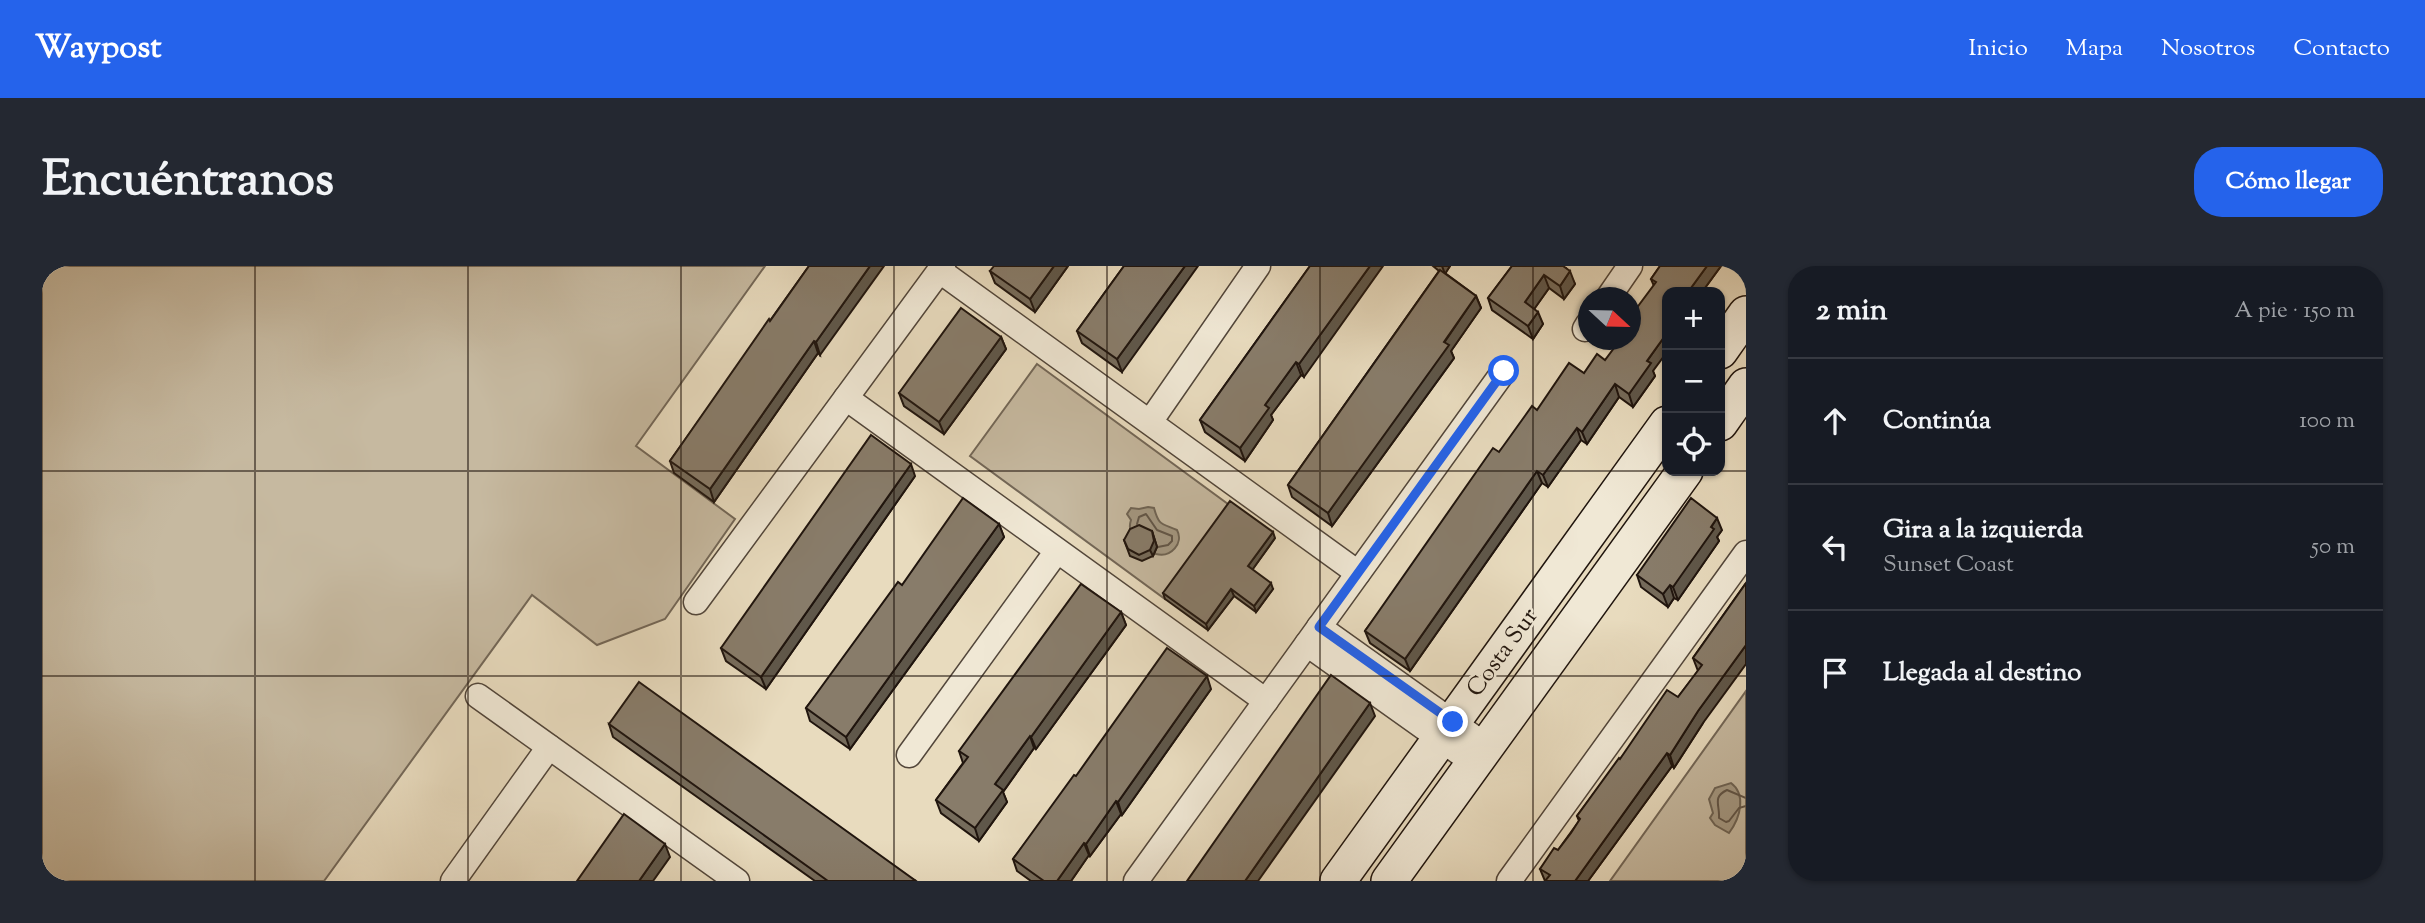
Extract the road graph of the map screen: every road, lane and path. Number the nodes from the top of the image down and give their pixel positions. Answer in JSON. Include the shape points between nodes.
{"nodes":[{"id":1,"x":1258,"y":266,"type":"edge"},
{"id":2,"x":1630,"y":266,"type":"edge"},
{"id":3,"x":942,"y":268,"type":"edge"},
{"id":4,"x":1616,"y":287,"type":"edge"},
{"id":5,"x":1746,"y":314,"type":"edge"},
{"id":6,"x":1721,"y":350,"type":"edge"},
{"id":7,"x":1504,"y":371,"type":"dead end"},
{"id":8,"x":1746,"y":386,"type":"edge"},
{"id":9,"x":846,"y":398,"type":"junction"},
{"id":10,"x":1725,"y":416,"type":"edge"},
{"id":11,"x":1150,"y":422,"type":"junction"},
{"id":12,"x":1662,"y":431,"type":"edge"},
{"id":13,"x":1681,"y":476,"type":"edge"},
{"id":14,"x":1057,"y":551,"type":"junction"},
{"id":15,"x":1746,"y":553,"type":"edge"},
{"id":16,"x":1358,"y":573,"type":"junction"},
{"id":17,"x":696,"y":602,"type":"dead end"},
{"id":18,"x":1313,"y":636,"type":"junction"},
{"id":19,"x":478,"y":696,"type":"dead end"},
{"id":20,"x":1266,"y":701,"type":"junction"},
{"id":21,"x":1447,"y":731,"type":"junction"},
{"id":22,"x":549,"y":747,"type":"junction"},
{"id":23,"x":909,"y":755,"type":"dead end"},
{"id":24,"x":1480,"y":755,"type":"junction"},
{"id":25,"x":711,"y":874,"type":"edge"},
{"id":26,"x":453,"y":881,"type":"edge"},
{"id":27,"x":737,"y":881,"type":"edge"},
{"id":28,"x":1136,"y":881,"type":"edge"},
{"id":29,"x":1338,"y":881,"type":"edge"},
{"id":30,"x":1389,"y":881,"type":"edge"},
{"id":31,"x":1509,"y":881,"type":"edge"}],
"edges":[{"from":1,"to":11,"type":"street"},
{"from":2,"to":4,"type":"street"},
{"from":3,"to":9,"type":"street"},
{"from":3,"to":11,"type":"street"},
{"from":5,"to":6,"type":"street"},
{"from":7,"to":16,"type":"street"},
{"from":8,"to":10,"type":"street"},
{"from":9,"to":14,"type":"street"},
{"from":9,"to":17,"type":"street"},
{"from":11,"to":16,"type":"street"},
{"from":12,"to":21,"type":"street","name":"Costa Sur"},
{"from":13,"to":24,"type":"street","name":"Costa Sur"},
{"from":14,"to":20,"type":"street"},
{"from":14,"to":23,"type":"street"},
{"from":15,"to":31,"type":"street"},
{"from":16,"to":18,"type":"street"},
{"from":18,"to":20,"type":"street"},
{"from":18,"to":21,"type":"street"},
{"from":19,"to":22,"type":"street"},
{"from":20,"to":28,"type":"street"},
{"from":21,"to":24,"type":"street"},
{"from":21,"to":29,"type":"street","name":"Costa Sur"},
{"from":22,"to":25,"type":"street"},
{"from":22,"to":26,"type":"street"},
{"from":24,"to":30,"type":"street","name":"Costa Sur"},
{"from":25,"to":27,"type":"street"}]}
